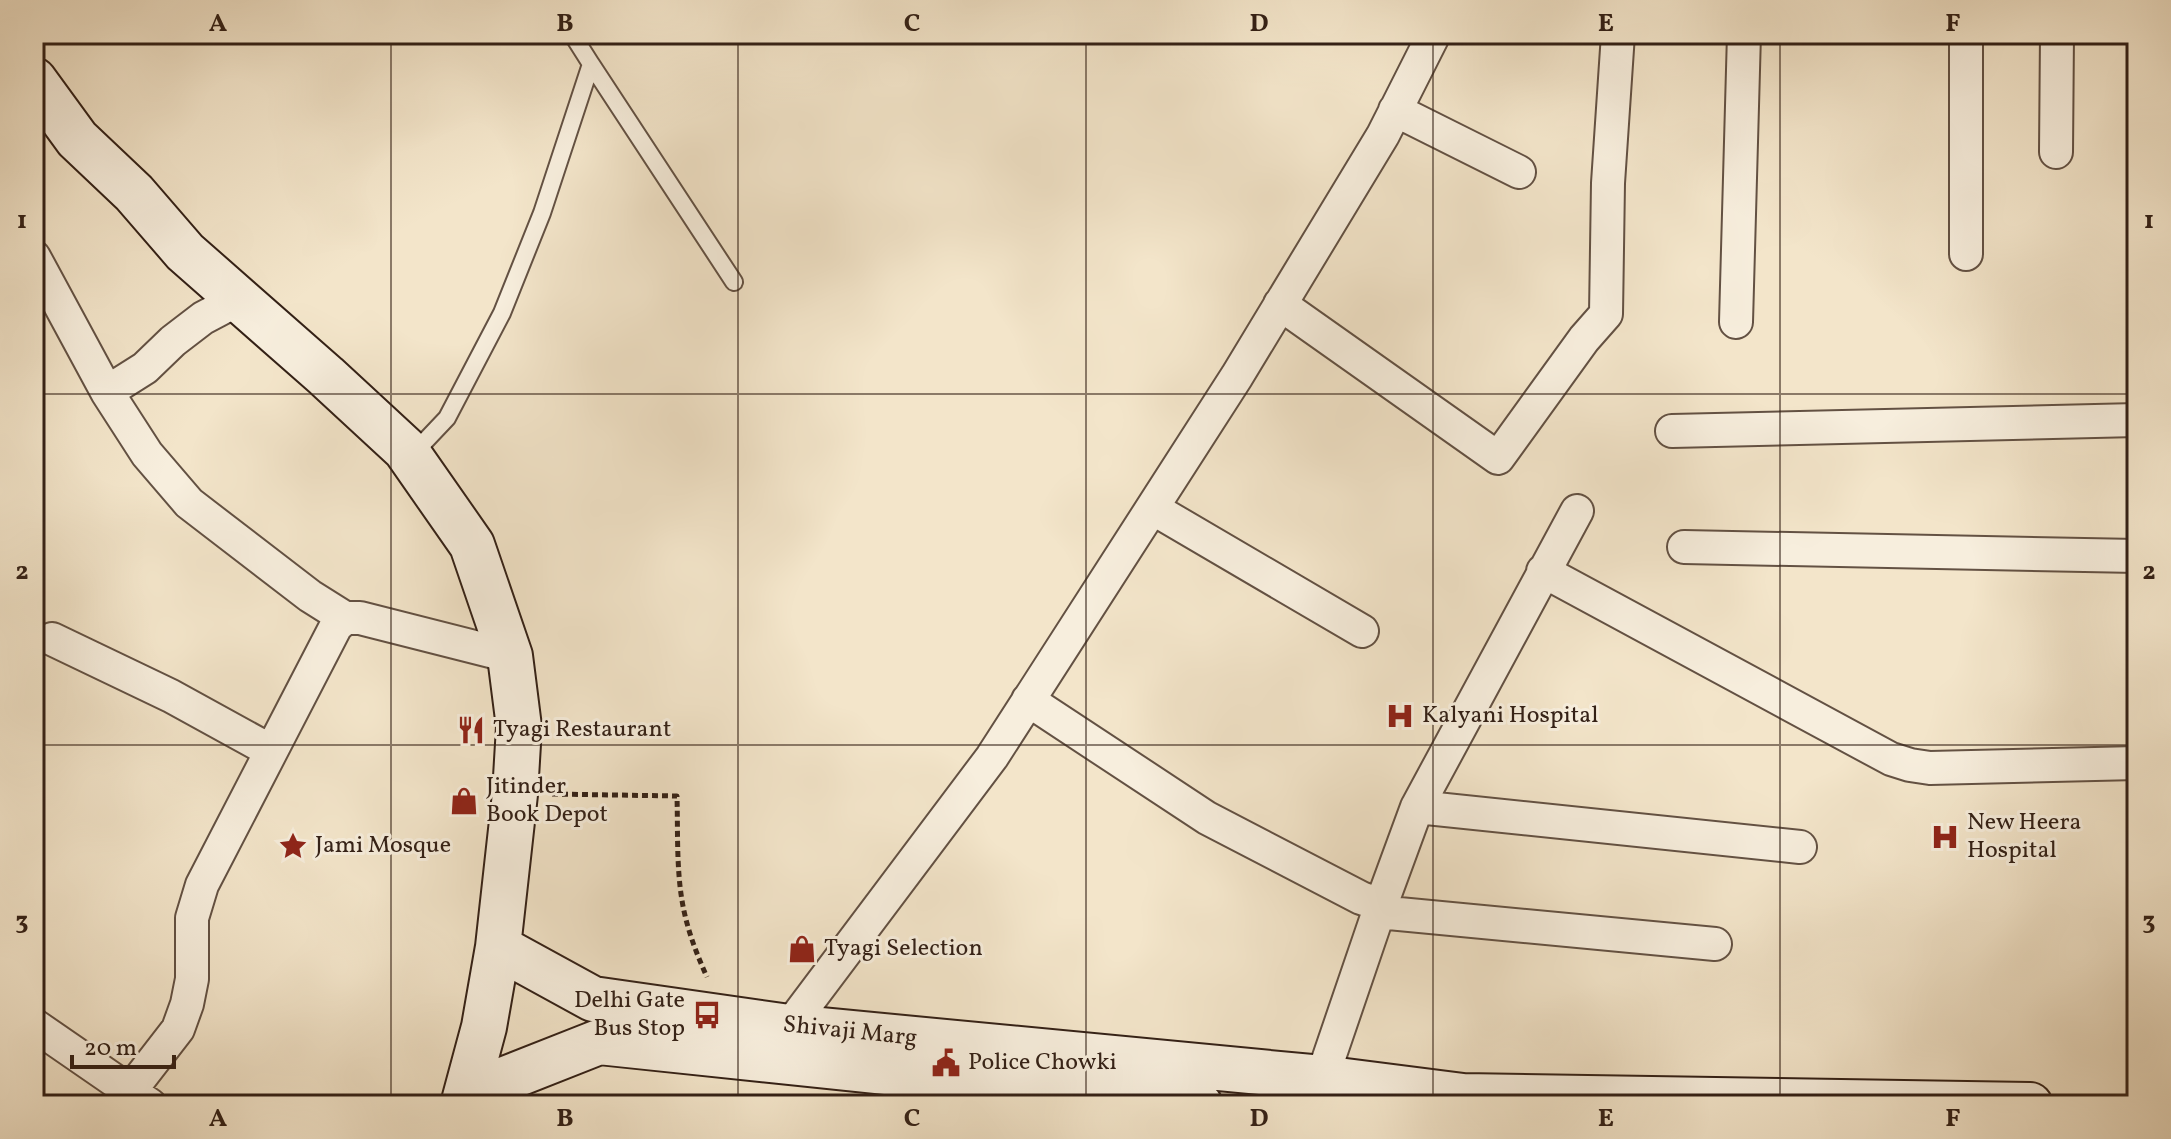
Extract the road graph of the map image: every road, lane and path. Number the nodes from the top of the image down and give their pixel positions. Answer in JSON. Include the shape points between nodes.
{"nodes":[{"id":1,"x":572,"y":34,"type":"edge"},
{"id":2,"x":1434,"y":34,"type":"edge"},
{"id":3,"x":1618,"y":34,"type":"edge"},
{"id":4,"x":1744,"y":34,"type":"edge"},
{"id":5,"x":1966,"y":34,"type":"edge"},
{"id":6,"x":2057,"y":34,"type":"edge"},
{"id":7,"x":591,"y":64,"type":"junction"},
{"id":8,"x":34,"y":80,"type":"edge"},
{"id":9,"x":1395,"y":110,"type":"junction"},
{"id":10,"x":2056,"y":152,"type":"dead end"},
{"id":11,"x":1519,"y":172,"type":"dead end"},
{"id":12,"x":1966,"y":254,"type":"dead end"},
{"id":13,"x":34,"y":257,"type":"edge"},
{"id":14,"x":734,"y":282,"type":"dead end"},
{"id":15,"x":239,"y":299,"type":"junction"},
{"id":16,"x":1280,"y":304,"type":"junction"},
{"id":17,"x":1736,"y":322,"type":"dead end"},
{"id":18,"x":107,"y":392,"type":"junction"},
{"id":19,"x":2137,"y":420,"type":"edge"},
{"id":20,"x":1672,"y":431,"type":"dead end"},
{"id":21,"x":410,"y":457,"type":"junction"},
{"id":22,"x":1152,"y":508,"type":"junction"},
{"id":23,"x":1577,"y":511,"type":"dead end"},
{"id":24,"x":1684,"y":547,"type":"dead end"},
{"id":25,"x":2137,"y":556,"type":"edge"},
{"id":26,"x":1543,"y":571,"type":"junction"},
{"id":27,"x":345,"y":618,"type":"junction"},
{"id":28,"x":1362,"y":631,"type":"dead end"},
{"id":29,"x":52,"y":639,"type":"dead end"},
{"id":30,"x":510,"y":656,"type":"junction"},
{"id":31,"x":1028,"y":700,"type":"junction"},
{"id":32,"x":271,"y":751,"type":"junction"},
{"id":33,"x":2137,"y":763,"type":"edge"},
{"id":34,"x":515,"y":794,"type":"junction"},
{"id":35,"x":1417,"y":807,"type":"junction"},
{"id":36,"x":1800,"y":847,"type":"dead end"},
{"id":37,"x":1379,"y":909,"type":"junction"},
{"id":38,"x":1715,"y":944,"type":"dead end"},
{"id":39,"x":498,"y":947,"type":"junction"},
{"id":40,"x":725,"y":1018,"type":"junction"},
{"id":41,"x":34,"y":1025,"type":"edge"},
{"id":42,"x":787,"y":1044,"type":"junction"},
{"id":43,"x":1314,"y":1092,"type":"edge"},
{"id":44,"x":140,"y":1098,"type":"edge"},
{"id":45,"x":465,"y":1099,"type":"edge"},
{"id":46,"x":1774,"y":1103,"type":"edge"},
{"id":47,"x":1200,"y":1105,"type":"edge"},
{"id":48,"x":2030,"y":1105,"type":"edge"}],
"edges":[{"from":1,"to":7,"type":"lane"},
{"from":2,"to":9,"type":"street"},
{"from":3,"to":16,"type":"street","via":[[1606,314],[1498,458]]},
{"from":4,"to":17,"type":"street"},
{"from":5,"to":12,"type":"street"},
{"from":6,"to":10,"type":"street"},
{"from":7,"to":14,"type":"lane"},
{"from":7,"to":21,"type":"lane","via":[[542,213],[502,313],[447,418]]},
{"from":8,"to":15,"type":"main road","via":[[77,139],[185,252]]},
{"from":9,"to":11,"type":"street"},
{"from":9,"to":16,"type":"street"},
{"from":13,"to":18,"type":"street"},
{"from":15,"to":18,"type":"street","via":[[203,318],[145,368]]},
{"from":15,"to":21,"type":"main road"},
{"from":16,"to":22,"type":"street"},
{"from":18,"to":27,"type":"street","via":[[147,454],[189,503]]},
{"from":19,"to":20,"type":"street"},
{"from":21,"to":30,"type":"main road","via":[[472,545]]},
{"from":22,"to":28,"type":"street"},
{"from":22,"to":31,"type":"street"},
{"from":23,"to":26,"type":"street"},
{"from":24,"to":25,"type":"street"},
{"from":26,"to":33,"type":"street","via":[[1891,759],[1944,768]]},
{"from":26,"to":35,"type":"street"},
{"from":27,"to":30,"type":"street"},
{"from":27,"to":32,"type":"street"},
{"from":29,"to":32,"type":"street"},
{"from":30,"to":34,"type":"main road","via":[[519,727]]},
{"from":31,"to":37,"type":"street","via":[[1207,818]]},
{"from":31,"to":42,"type":"street"},
{"from":32,"to":44,"type":"street","via":[[202,885],[192,918],[187,1004]]},
{"from":34,"to":39,"type":"main road"},
{"from":34,"to":40,"type":"path","via":[[677,796],[683,909],[694,949]]},
{"from":35,"to":36,"type":"street"},
{"from":35,"to":37,"type":"street"},
{"from":37,"to":38,"type":"street"},
{"from":37,"to":43,"type":"street"},
{"from":39,"to":40,"type":"main road","name":"Shivaji Marg","via":[[593,999]]},
{"from":39,"to":45,"type":"main road"},
{"from":40,"to":42,"type":"main road","name":"Shivaji Marg"},
{"from":41,"to":44,"type":"street"},
{"from":42,"to":43,"type":"main road","name":"Shivaji Marg"},
{"from":42,"to":45,"type":"main road","name":"Shivaji Marg","via":[[599,1042]]},
{"from":42,"to":47,"type":"main road","name":"Shivaji Marg"},
{"from":43,"to":46,"type":"main road","name":"Shivaji Marg"},
{"from":46,"to":48,"type":"main road","name":"Shivaji Marg"}]}
